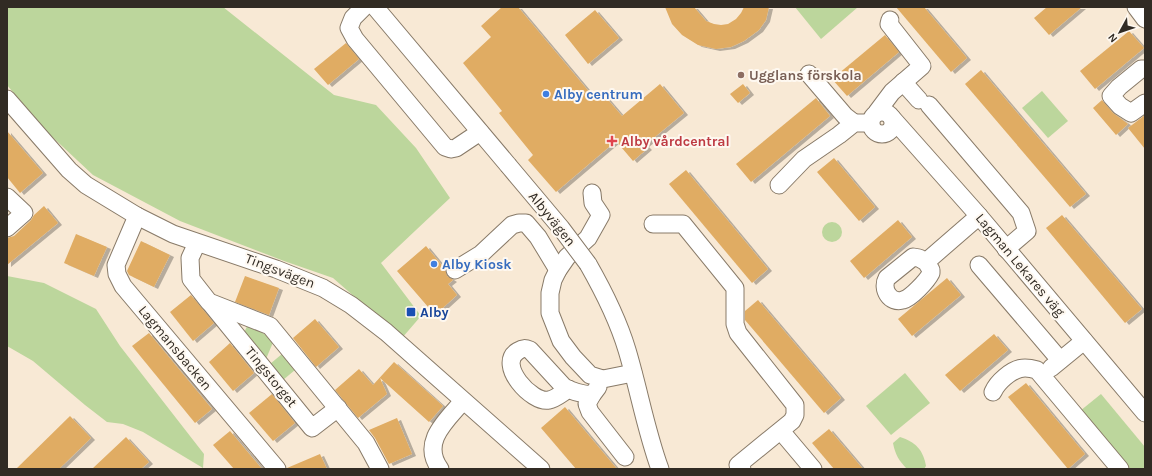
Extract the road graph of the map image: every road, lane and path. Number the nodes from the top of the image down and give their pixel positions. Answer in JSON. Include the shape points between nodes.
{"nodes":[{"id":1,"x":364,"y":7,"type":"edge"},
{"id":2,"x":375,"y":7,"type":"edge"},
{"id":3,"x":1136,"y":7,"type":"edge"},
{"id":4,"x":1145,"y":19,"type":"edge"},
{"id":5,"x":890,"y":20,"type":"dead end"},
{"id":6,"x":1145,"y":69,"type":"edge"},
{"id":7,"x":809,"y":74,"type":"dead end"},
{"id":8,"x":903,"y":82,"type":"junction"},
{"id":9,"x":7,"y":99,"type":"edge"},
{"id":10,"x":1145,"y":103,"type":"edge"},
{"id":11,"x":880,"y":118,"type":"junction"},
{"id":12,"x":854,"y":123,"type":"junction"},
{"id":13,"x":480,"y":132,"type":"junction"},
{"id":14,"x":779,"y":185,"type":"dead end"},
{"id":15,"x":592,"y":193,"type":"dead end"},
{"id":16,"x":7,"y":197,"type":"edge"},
{"id":17,"x":137,"y":216,"type":"junction"},
{"id":18,"x":979,"y":216,"type":"junction"},
{"id":19,"x":653,"y":224,"type":"dead end"},
{"id":20,"x":7,"y":228,"type":"edge"},
{"id":21,"x":197,"y":243,"type":"junction"},
{"id":22,"x":1006,"y":249,"type":"junction"},
{"id":23,"x":926,"y":262,"type":"dead end"},
{"id":24,"x":979,"y":265,"type":"dead end"},
{"id":25,"x":455,"y":270,"type":"dead end"},
{"id":26,"x":558,"y":270,"type":"junction"},
{"id":27,"x":209,"y":302,"type":"junction"},
{"id":28,"x":1084,"y":341,"type":"junction"},
{"id":29,"x":1060,"y":360,"type":"junction"},
{"id":30,"x":633,"y":373,"type":"junction"},
{"id":31,"x":1042,"y":376,"type":"junction"},
{"id":32,"x":603,"y":379,"type":"junction"},
{"id":33,"x":569,"y":389,"type":"dead end"},
{"id":34,"x":993,"y":392,"type":"dead end"},
{"id":35,"x":592,"y":395,"type":"junction"},
{"id":36,"x":463,"y":401,"type":"junction"},
{"id":37,"x":1143,"y":406,"type":"edge"},
{"id":38,"x":338,"y":408,"type":"junction"},
{"id":39,"x":781,"y":431,"type":"junction"},
{"id":40,"x":625,"y":457,"type":"dead end"},
{"id":41,"x":740,"y":467,"type":"edge"},
{"id":42,"x":277,"y":469,"type":"edge"},
{"id":43,"x":380,"y":469,"type":"edge"},
{"id":44,"x":440,"y":469,"type":"edge"},
{"id":45,"x":541,"y":469,"type":"edge"},
{"id":46,"x":660,"y":469,"type":"edge"},
{"id":47,"x":812,"y":469,"type":"edge"},
{"id":48,"x":1120,"y":469,"type":"edge"}],
"edges":[{"from":1,"to":13,"type":"street","via":[[353,18],[349,28],[355,39],[445,146],[456,148]]},
{"from":2,"to":13,"type":"street","name":"Albyvägen"},
{"from":3,"to":4,"type":"street"},
{"from":5,"to":8,"type":"street","via":[[890,24],[922,66]]},
{"from":6,"to":10,"type":"street","via":[[1141,69],[1119,87],[1112,96],[1120,106],[1131,113]]},
{"from":7,"to":12,"type":"street"},
{"from":8,"to":11,"type":"street","via":[[892,92]]},
{"from":8,"to":22,"type":"street","via":[[1021,213],[1027,231]]},
{"from":9,"to":17,"type":"street","name":"Tingsvägen","via":[[74,175]]},
{"from":11,"to":12,"type":"street"},
{"from":11,"to":18,"type":"street","name":"Lagman Lekares väg"},
{"from":12,"to":14,"type":"street","via":[[804,159]]},
{"from":13,"to":30,"type":"street","name":"Albyvägen","bridge":true,"via":[[562,228],[588,264],[616,318]]},
{"from":15,"to":26,"type":"street","via":[[592,204],[601,215],[588,238],[567,257]]},
{"from":16,"to":20,"type":"street","via":[[24,213]]},
{"from":17,"to":21,"type":"street","name":"Tingsvägen"},
{"from":17,"to":42,"type":"street","name":"Lagmansbacken","via":[[116,265],[123,286]]},
{"from":18,"to":22,"type":"street","name":"Lagman Lekares väg"},
{"from":18,"to":23,"type":"street"},
{"from":19,"to":39,"type":"street","via":[[683,224],[735,288],[735,324],[738,333],[795,405],[792,421]]},
{"from":21,"to":27,"type":"street","name":"Tingstorget","via":[[190,258],[191,279]]},
{"from":21,"to":36,"type":"street","name":"Tingsvägen","via":[[276,269],[323,288],[374,322]]},
{"from":22,"to":28,"type":"street","name":"Lagman Lekares väg"},
{"from":24,"to":29,"type":"street"},
{"from":25,"to":26,"type":"street","via":[[481,254],[512,225],[526,223],[538,237]]},
{"from":26,"to":32,"type":"street","via":[[550,293],[550,313],[556,330],[561,341],[584,369],[590,375]]},
{"from":27,"to":38,"type":"street","via":[[270,326]]},
{"from":27,"to":38,"type":"street","name":"Tingstorget","via":[[312,428]]},
{"from":28,"to":29,"type":"street"},
{"from":28,"to":37,"type":"street","name":"Lagman Lekares väg"},
{"from":29,"to":31,"type":"street"},
{"from":30,"to":32,"type":"street"},
{"from":30,"to":46,"type":"street","name":"Albyvägen"},
{"from":31,"to":34,"type":"street","via":[[1037,370],[1030,368],[1014,370],[996,385]]},
{"from":31,"to":48,"type":"street"},
{"from":32,"to":35,"type":"street"},
{"from":33,"to":35,"type":"street","via":[[575,393]]},
{"from":35,"to":40,"type":"street","via":[[587,404],[590,412]]},
{"from":36,"to":44,"type":"street","via":[[432,443]]},
{"from":36,"to":45,"type":"street","name":"Tingsvägen"},
{"from":38,"to":43,"type":"street","via":[[366,443]]},
{"from":39,"to":41,"type":"street"},
{"from":39,"to":47,"type":"street"}]}
